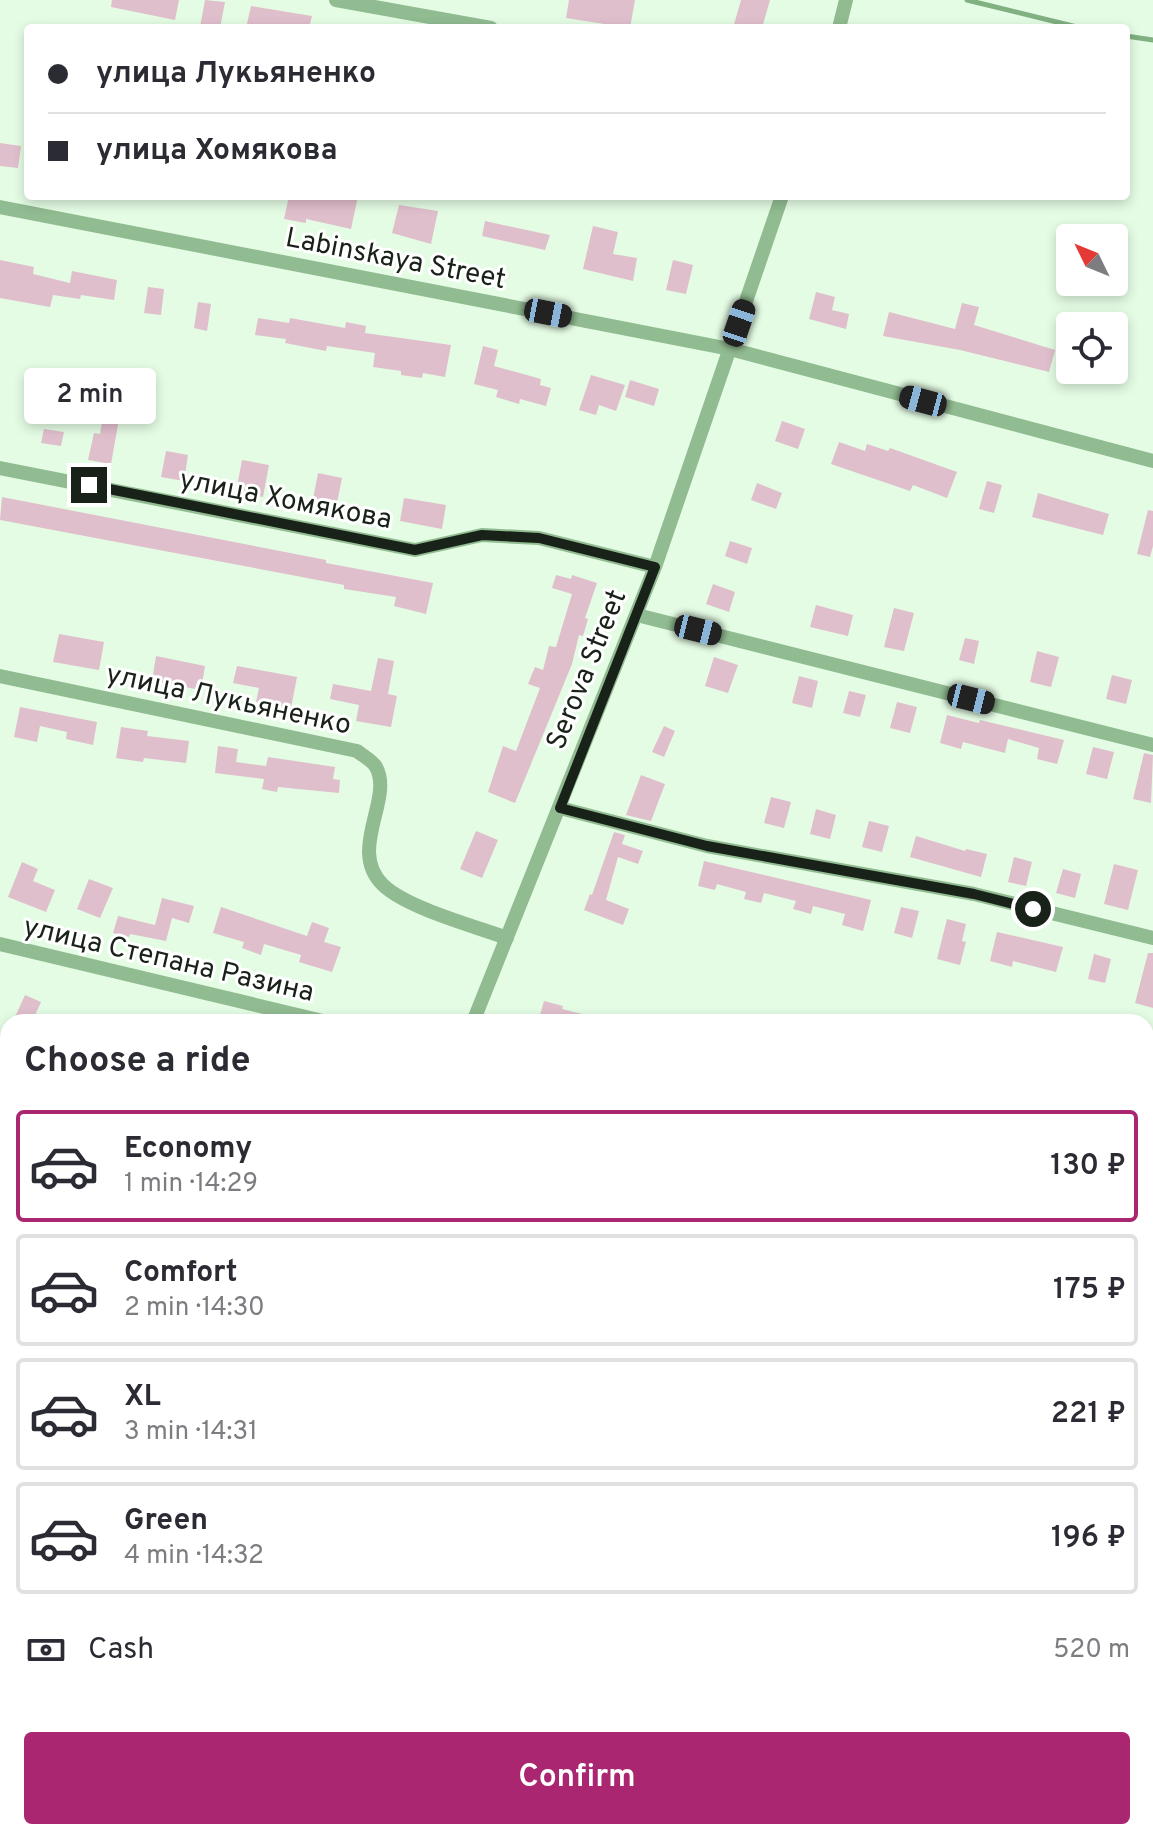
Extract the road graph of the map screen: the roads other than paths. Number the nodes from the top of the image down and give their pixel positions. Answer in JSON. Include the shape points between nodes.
{"nodes":[{"id":1,"x":336,"y":0,"type":"edge"},
{"id":2,"x":846,"y":0,"type":"edge"},
{"id":3,"x":469,"y":24,"type":"edge"},
{"id":4,"x":840,"y":24,"type":"edge"},
{"id":5,"x":781,"y":200,"type":"edge"},
{"id":6,"x":0,"y":207,"type":"edge"},
{"id":7,"x":730,"y":349,"type":"junction"},
{"id":8,"x":1153,"y":461,"type":"edge"},
{"id":9,"x":0,"y":468,"type":"edge"},
{"id":10,"x":655,"y":567,"type":"junction"},
{"id":11,"x":637,"y":615,"type":"junction"},
{"id":12,"x":0,"y":676,"type":"edge"},
{"id":13,"x":1153,"y":745,"type":"edge"},
{"id":14,"x":560,"y":808,"type":"junction"},
{"id":15,"x":507,"y":938,"type":"junction"},
{"id":16,"x":1153,"y":938,"type":"edge"},
{"id":17,"x":0,"y":944,"type":"edge"},
{"id":18,"x":293,"y":1014,"type":"edge"},
{"id":19,"x":476,"y":1014,"type":"edge"}],
"edges":[{"from":1,"to":3,"type":"street"},
{"from":2,"to":4,"type":"street"},
{"from":5,"to":7,"type":"street","name":"Serova Street"},
{"from":6,"to":7,"type":"street","name":"Labinskaya Street"},
{"from":7,"to":8,"type":"street","name":"Labinskaya Street"},
{"from":7,"to":10,"type":"street","name":"Serova Street"},
{"from":9,"to":10,"type":"street","name":"улица Хомякова","via":[[415,550],[482,535],[539,538]]},
{"from":10,"to":11,"type":"street","name":"Serova Street"},
{"from":11,"to":13,"type":"street"},
{"from":11,"to":14,"type":"street","name":"Serova Street"},
{"from":12,"to":15,"type":"street","name":"улица Лукьяненко","via":[[357,751],[376,766],[381,784],[369,862],[381,883],[399,898]]},
{"from":14,"to":15,"type":"street","name":"Serova Street"},
{"from":14,"to":16,"type":"street","via":[[707,846],[974,894]]},
{"from":15,"to":19,"type":"street","name":"Serova Street"},
{"from":17,"to":18,"type":"street","name":"улица Степана Разина"}]}
